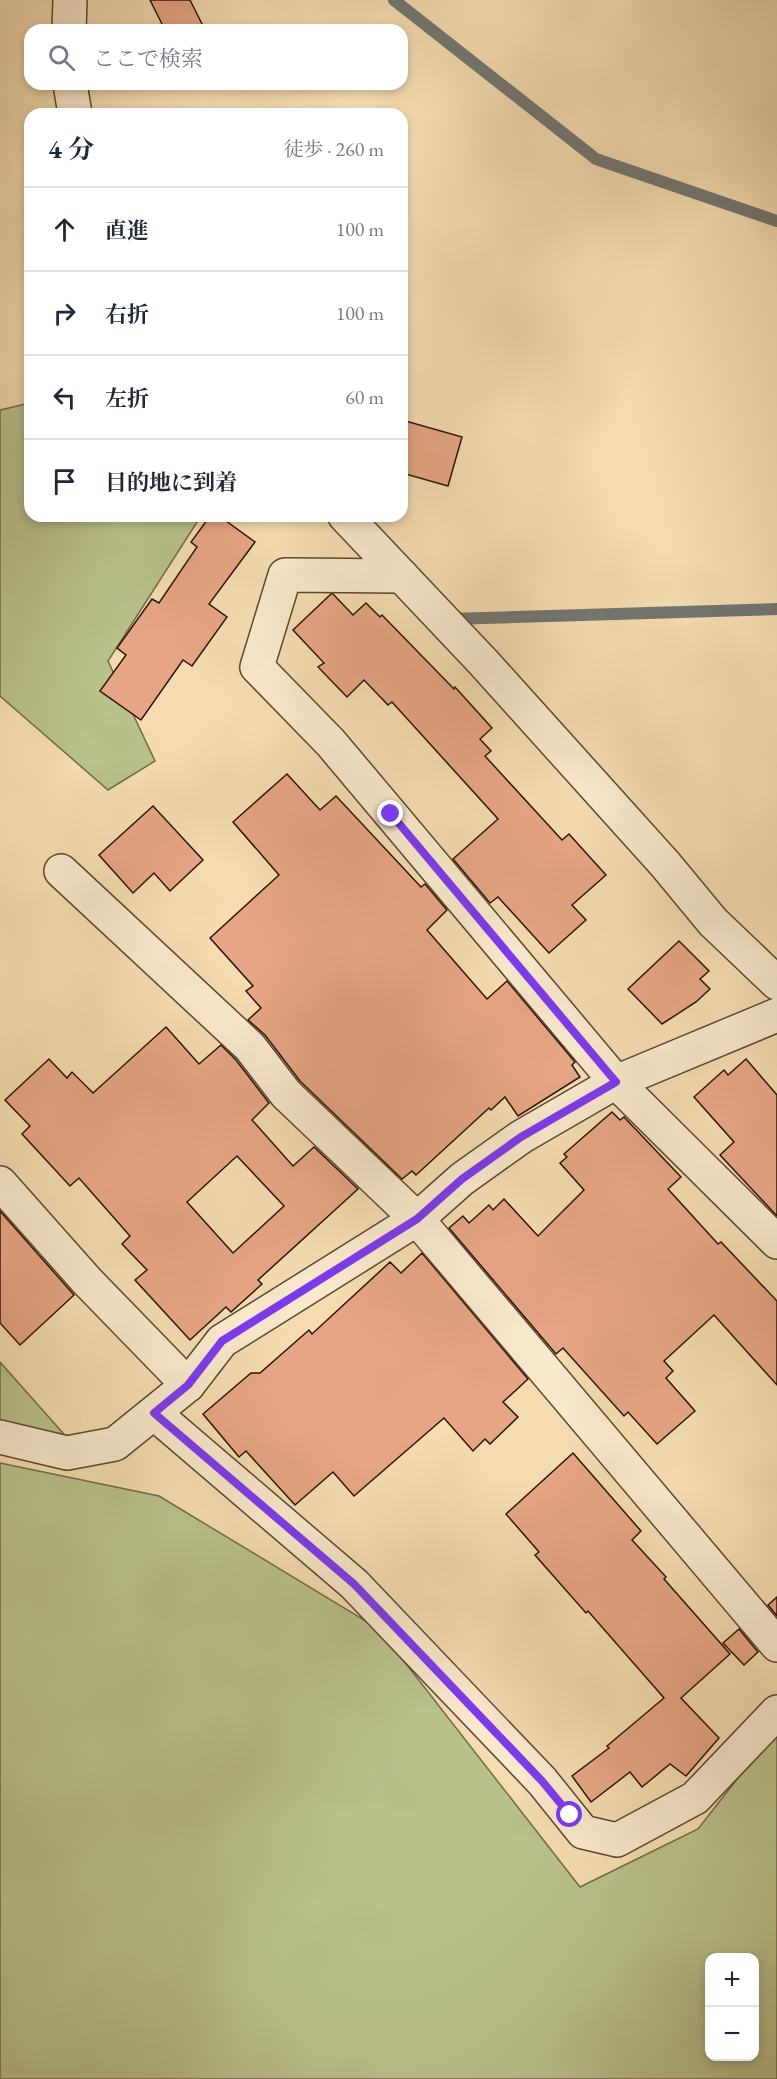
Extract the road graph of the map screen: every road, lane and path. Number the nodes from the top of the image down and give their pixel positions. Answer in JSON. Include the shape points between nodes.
{"nodes":[{"id":1,"x":70,"y":0,"type":"edge"},
{"id":2,"x":69,"y":24,"type":"edge"},
{"id":3,"x":71,"y":90,"type":"edge"},
{"id":4,"x":74,"y":108,"type":"edge"},
{"id":5,"x":351,"y":522,"type":"edge"},
{"id":6,"x":402,"y":576,"type":"junction"},
{"id":7,"x":61,"y":872,"type":"dead end"},
{"id":8,"x":777,"y":983,"type":"edge"},
{"id":9,"x":777,"y":1015,"type":"edge"},
{"id":10,"x":616,"y":1082,"type":"junction"},
{"id":11,"x":0,"y":1183,"type":"edge"},
{"id":12,"x":417,"y":1219,"type":"junction"},
{"id":13,"x":777,"y":1242,"type":"edge"},
{"id":14,"x":188,"y":1385,"type":"junction"},
{"id":15,"x":154,"y":1413,"type":"junction"},
{"id":16,"x":0,"y":1437,"type":"edge"},
{"id":17,"x":777,"y":1645,"type":"edge"},
{"id":18,"x":777,"y":1712,"type":"edge"}],
"edges":[{"from":1,"to":2,"type":"street"},
{"from":3,"to":4,"type":"street"},
{"from":5,"to":6,"type":"street"},
{"from":6,"to":8,"type":"street","via":[[713,922]]},
{"from":6,"to":10,"type":"street","via":[[285,575],[257,667],[331,743]]},
{"from":7,"to":12,"type":"street","via":[[250,1047],[286,1094]]},
{"from":9,"to":10,"type":"street"},
{"from":10,"to":12,"type":"street","via":[[521,1137],[462,1179]]},
{"from":10,"to":13,"type":"street"},
{"from":11,"to":14,"type":"street","via":[[87,1281]]},
{"from":12,"to":14,"type":"street","via":[[222,1341]]},
{"from":12,"to":17,"type":"street"},
{"from":14,"to":15,"type":"street"},
{"from":15,"to":16,"type":"street","via":[[115,1444],[66,1454]]},
{"from":15,"to":18,"type":"street","via":[[354,1584],[542,1781],[583,1832],[617,1840],[695,1798]]}]}
